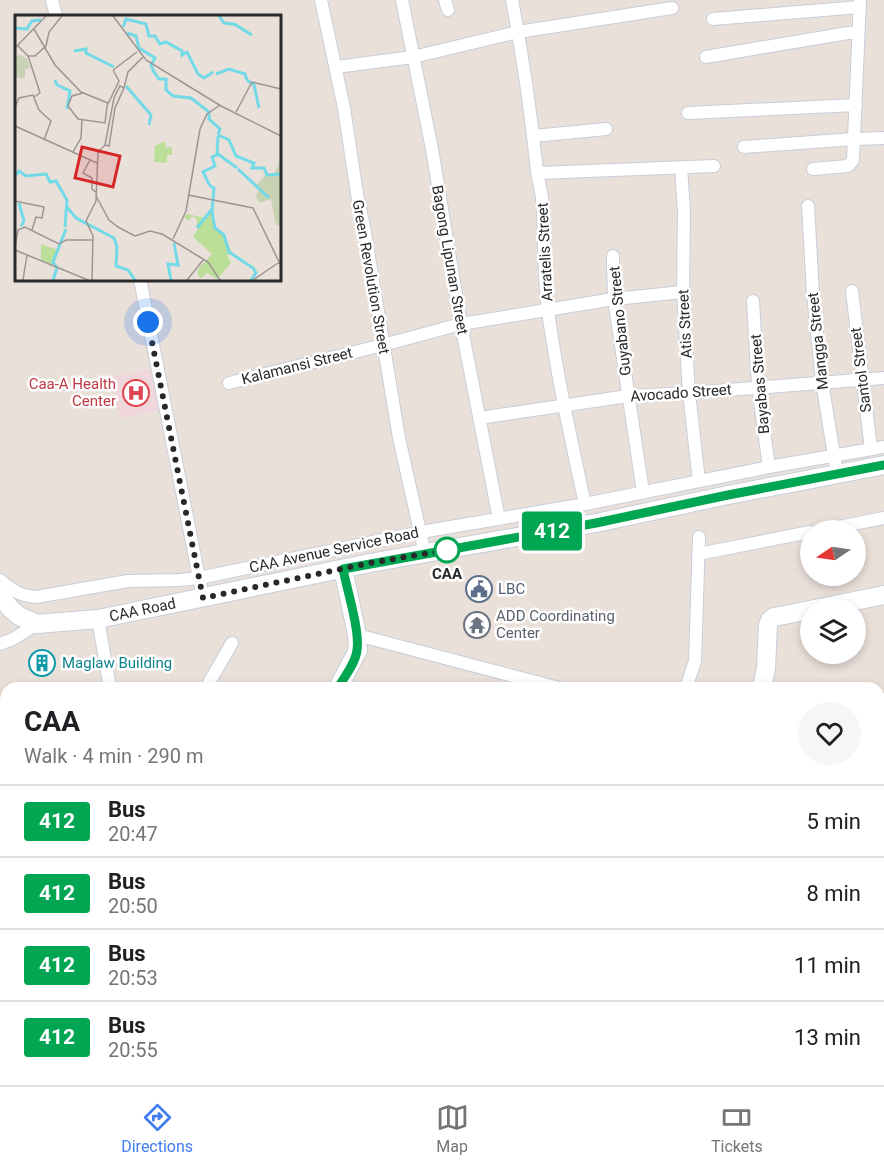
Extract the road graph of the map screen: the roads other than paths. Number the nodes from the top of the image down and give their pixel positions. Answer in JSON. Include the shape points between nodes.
{"nodes":[{"id":1,"x":52,"y":0,"type":"edge"},
{"id":2,"x":321,"y":0,"type":"edge"},
{"id":3,"x":402,"y":0,"type":"edge"},
{"id":4,"x":512,"y":0,"type":"edge"},
{"id":5,"x":860,"y":3,"type":"edge"},
{"id":6,"x":672,"y":8,"type":"dead end"},
{"id":7,"x":56,"y":15,"type":"edge"},
{"id":8,"x":712,"y":19,"type":"dead end"},
{"id":9,"x":518,"y":32,"type":"junction"},
{"id":10,"x":858,"y":33,"type":"junction"},
{"id":11,"x":413,"y":57,"type":"junction"},
{"id":12,"x":706,"y":57,"type":"dead end"},
{"id":13,"x":336,"y":67,"type":"junction"},
{"id":14,"x":855,"y":105,"type":"junction"},
{"id":15,"x":688,"y":113,"type":"dead end"},
{"id":16,"x":606,"y":129,"type":"dead end"},
{"id":17,"x":534,"y":136,"type":"junction"},
{"id":18,"x":884,"y":138,"type":"edge"},
{"id":19,"x":854,"y":139,"type":"junction"},
{"id":20,"x":744,"y":147,"type":"dead end"},
{"id":21,"x":681,"y":166,"type":"junction"},
{"id":22,"x":714,"y":166,"type":"dead end"},
{"id":23,"x":813,"y":169,"type":"dead end"},
{"id":24,"x":538,"y":173,"type":"junction"},
{"id":25,"x":808,"y":206,"type":"dead end"},
{"id":26,"x":613,"y":256,"type":"dead end"},
{"id":27,"x":140,"y":280,"type":"edge"},
{"id":28,"x":852,"y":291,"type":"dead end"},
{"id":29,"x":683,"y":292,"type":"junction"},
{"id":30,"x":614,"y":299,"type":"junction"},
{"id":31,"x":753,"y":301,"type":"dead end"},
{"id":32,"x":548,"y":310,"type":"junction"},
{"id":33,"x":461,"y":324,"type":"junction"},
{"id":34,"x":382,"y":345,"type":"junction"},
{"id":35,"x":884,"y":378,"type":"edge"},
{"id":36,"x":862,"y":380,"type":"junction"},
{"id":37,"x":229,"y":382,"type":"dead end"},
{"id":38,"x":822,"y":382,"type":"junction"},
{"id":39,"x":758,"y":387,"type":"junction"},
{"id":40,"x":689,"y":393,"type":"junction"},
{"id":41,"x":628,"y":396,"type":"junction"},
{"id":42,"x":564,"y":405,"type":"junction"},
{"id":43,"x":479,"y":418,"type":"junction"},
{"id":44,"x":884,"y":447,"type":"edge"},
{"id":45,"x":871,"y":449,"type":"junction"},
{"id":46,"x":835,"y":465,"type":"junction"},
{"id":47,"x":884,"y":465,"type":"edge"},
{"id":48,"x":769,"y":467,"type":"junction"},
{"id":49,"x":699,"y":481,"type":"junction"},
{"id":50,"x":644,"y":492,"type":"junction"},
{"id":51,"x":585,"y":504,"type":"junction"},
{"id":52,"x":884,"y":518,"type":"edge"},
{"id":53,"x":499,"y":519,"type":"junction"},
{"id":54,"x":866,"y":522,"type":"edge"},
{"id":55,"x":421,"y":532,"type":"junction"},
{"id":56,"x":800,"y":534,"type":"edge"},
{"id":57,"x":699,"y":537,"type":"dead end"},
{"id":58,"x":425,"y":554,"type":"junction"},
{"id":59,"x":698,"y":554,"type":"junction"},
{"id":60,"x":343,"y":569,"type":"junction"},
{"id":61,"x":199,"y":578,"type":"junction"},
{"id":62,"x":0,"y":580,"type":"edge"},
{"id":63,"x":0,"y":596,"type":"edge"},
{"id":64,"x":884,"y":596,"type":"edge"},
{"id":65,"x":203,"y":598,"type":"junction"},
{"id":66,"x":866,"y":599,"type":"edge"},
{"id":67,"x":800,"y":612,"type":"edge"},
{"id":68,"x":98,"y":619,"type":"junction"},
{"id":69,"x":37,"y":624,"type":"junction"},
{"id":70,"x":357,"y":635,"type":"junction"},
{"id":71,"x":232,"y":643,"type":"dead end"},
{"id":72,"x":0,"y":644,"type":"edge"},
{"id":73,"x":109,"y":682,"type":"edge"},
{"id":74,"x":209,"y":682,"type":"edge"},
{"id":75,"x":341,"y":682,"type":"edge"},
{"id":76,"x":536,"y":682,"type":"edge"},
{"id":77,"x":688,"y":682,"type":"edge"},
{"id":78,"x":763,"y":682,"type":"edge"}],
"edges":[{"from":1,"to":7,"type":"street"},
{"from":2,"to":13,"type":"street","name":"Green Revolution Street"},
{"from":3,"to":11,"type":"street","name":"Bagong Lipunan Street"},
{"from":4,"to":9,"type":"street","name":"Arratelis Street"},
{"from":5,"to":8,"type":"street"},
{"from":5,"to":10,"type":"street"},
{"from":6,"to":9,"type":"street"},
{"from":9,"to":11,"type":"street"},
{"from":9,"to":17,"type":"street","name":"Arratelis Street"},
{"from":10,"to":12,"type":"street"},
{"from":10,"to":14,"type":"street"},
{"from":11,"to":13,"type":"street"},
{"from":11,"to":33,"type":"street","name":"Bagong Lipunan Street"},
{"from":13,"to":34,"type":"street","name":"Green Revolution Street"},
{"from":14,"to":15,"type":"street"},
{"from":14,"to":19,"type":"street"},
{"from":16,"to":17,"type":"street"},
{"from":17,"to":24,"type":"street","name":"Arratelis Street"},
{"from":18,"to":19,"type":"street"},
{"from":19,"to":20,"type":"street"},
{"from":19,"to":23,"type":"street","via":[[853,160],[848,166]]},
{"from":21,"to":22,"type":"street"},
{"from":21,"to":24,"type":"street"},
{"from":21,"to":29,"type":"street","name":"Atis Street"},
{"from":24,"to":32,"type":"street","name":"Arratelis Street"},
{"from":25,"to":38,"type":"street","name":"Mangga Street"},
{"from":26,"to":30,"type":"street","name":"Guyabano Street"},
{"from":27,"to":61,"type":"street"},
{"from":28,"to":36,"type":"street","name":"Santol Street"},
{"from":29,"to":30,"type":"street","name":"Kalamansi Street"},
{"from":29,"to":40,"type":"street","name":"Atis Street"},
{"from":30,"to":32,"type":"street","name":"Kalamansi Street"},
{"from":30,"to":41,"type":"street","name":"Guyabano Street"},
{"from":31,"to":39,"type":"street","name":"Bayabas Street"},
{"from":32,"to":33,"type":"street","name":"Kalamansi Street"},
{"from":32,"to":42,"type":"street","name":"Arratelis Street"},
{"from":33,"to":34,"type":"street","name":"Kalamansi Street"},
{"from":33,"to":43,"type":"street","name":"Bagong Lipunan Street"},
{"from":34,"to":37,"type":"street","name":"Kalamansi Street"},
{"from":34,"to":55,"type":"street","name":"Green Revolution Street"},
{"from":35,"to":36,"type":"street","name":"Avocado Street"},
{"from":36,"to":38,"type":"street","name":"Avocado Street"},
{"from":36,"to":45,"type":"street","name":"Santol Street"},
{"from":38,"to":39,"type":"street","name":"Avocado Street"},
{"from":38,"to":46,"type":"street","name":"Mangga Street"},
{"from":39,"to":40,"type":"street","name":"Avocado Street"},
{"from":39,"to":48,"type":"street","name":"Bayabas Street"},
{"from":40,"to":41,"type":"street","name":"Avocado Street"},
{"from":40,"to":49,"type":"street","name":"Atis Street"},
{"from":41,"to":42,"type":"street","name":"Avocado Street"},
{"from":41,"to":50,"type":"street","name":"Guyabano Street"},
{"from":42,"to":43,"type":"street","name":"Avocado Street"},
{"from":42,"to":51,"type":"street","name":"Arratelis Street"},
{"from":43,"to":53,"type":"street","name":"Bagong Lipunan Street"},
{"from":44,"to":45,"type":"street","name":"CAA Avenue Service Road"},
{"from":45,"to":46,"type":"street","name":"CAA Avenue Service Road"},
{"from":46,"to":47,"type":"main road","name":"CAA Road"},
{"from":46,"to":48,"type":"street","name":"CAA Avenue Service Road"},
{"from":46,"to":58,"type":"main road","name":"CAA Road","via":[[618,519]]},
{"from":48,"to":49,"type":"street","name":"CAA Avenue Service Road"},
{"from":49,"to":50,"type":"street","name":"CAA Avenue Service Road"},
{"from":50,"to":51,"type":"street","name":"CAA Avenue Service Road"},
{"from":51,"to":53,"type":"street","name":"CAA Avenue Service Road"},
{"from":52,"to":54,"type":"street"},
{"from":53,"to":55,"type":"street","name":"CAA Avenue Service Road"},
{"from":55,"to":58,"type":"street","name":"Green Revolution Street"},
{"from":55,"to":61,"type":"street","name":"CAA Avenue Service Road"},
{"from":56,"to":59,"type":"street"},
{"from":57,"to":59,"type":"street"},
{"from":58,"to":60,"type":"main road","name":"CAA Road"},
{"from":59,"to":77,"type":"street","via":[[695,661]]},
{"from":60,"to":65,"type":"main road","name":"CAA Road"},
{"from":60,"to":70,"type":"main road"},
{"from":61,"to":62,"type":"street","name":"CAA Avenue Service Road","via":[[128,581],[36,597],[24,596]]},
{"from":61,"to":65,"type":"street"},
{"from":63,"to":69,"type":"main road","via":[[19,616]]},
{"from":64,"to":66,"type":"main road"},
{"from":65,"to":68,"type":"main road","name":"CAA Road"},
{"from":67,"to":78,"type":"main road","via":[[770,620]]},
{"from":68,"to":69,"type":"main road","name":"CAA Road"},
{"from":68,"to":73,"type":"street"},
{"from":69,"to":72,"type":"street"},
{"from":70,"to":75,"type":"main road","via":[[355,658]]},
{"from":70,"to":76,"type":"street"},
{"from":71,"to":74,"type":"street"}]}
